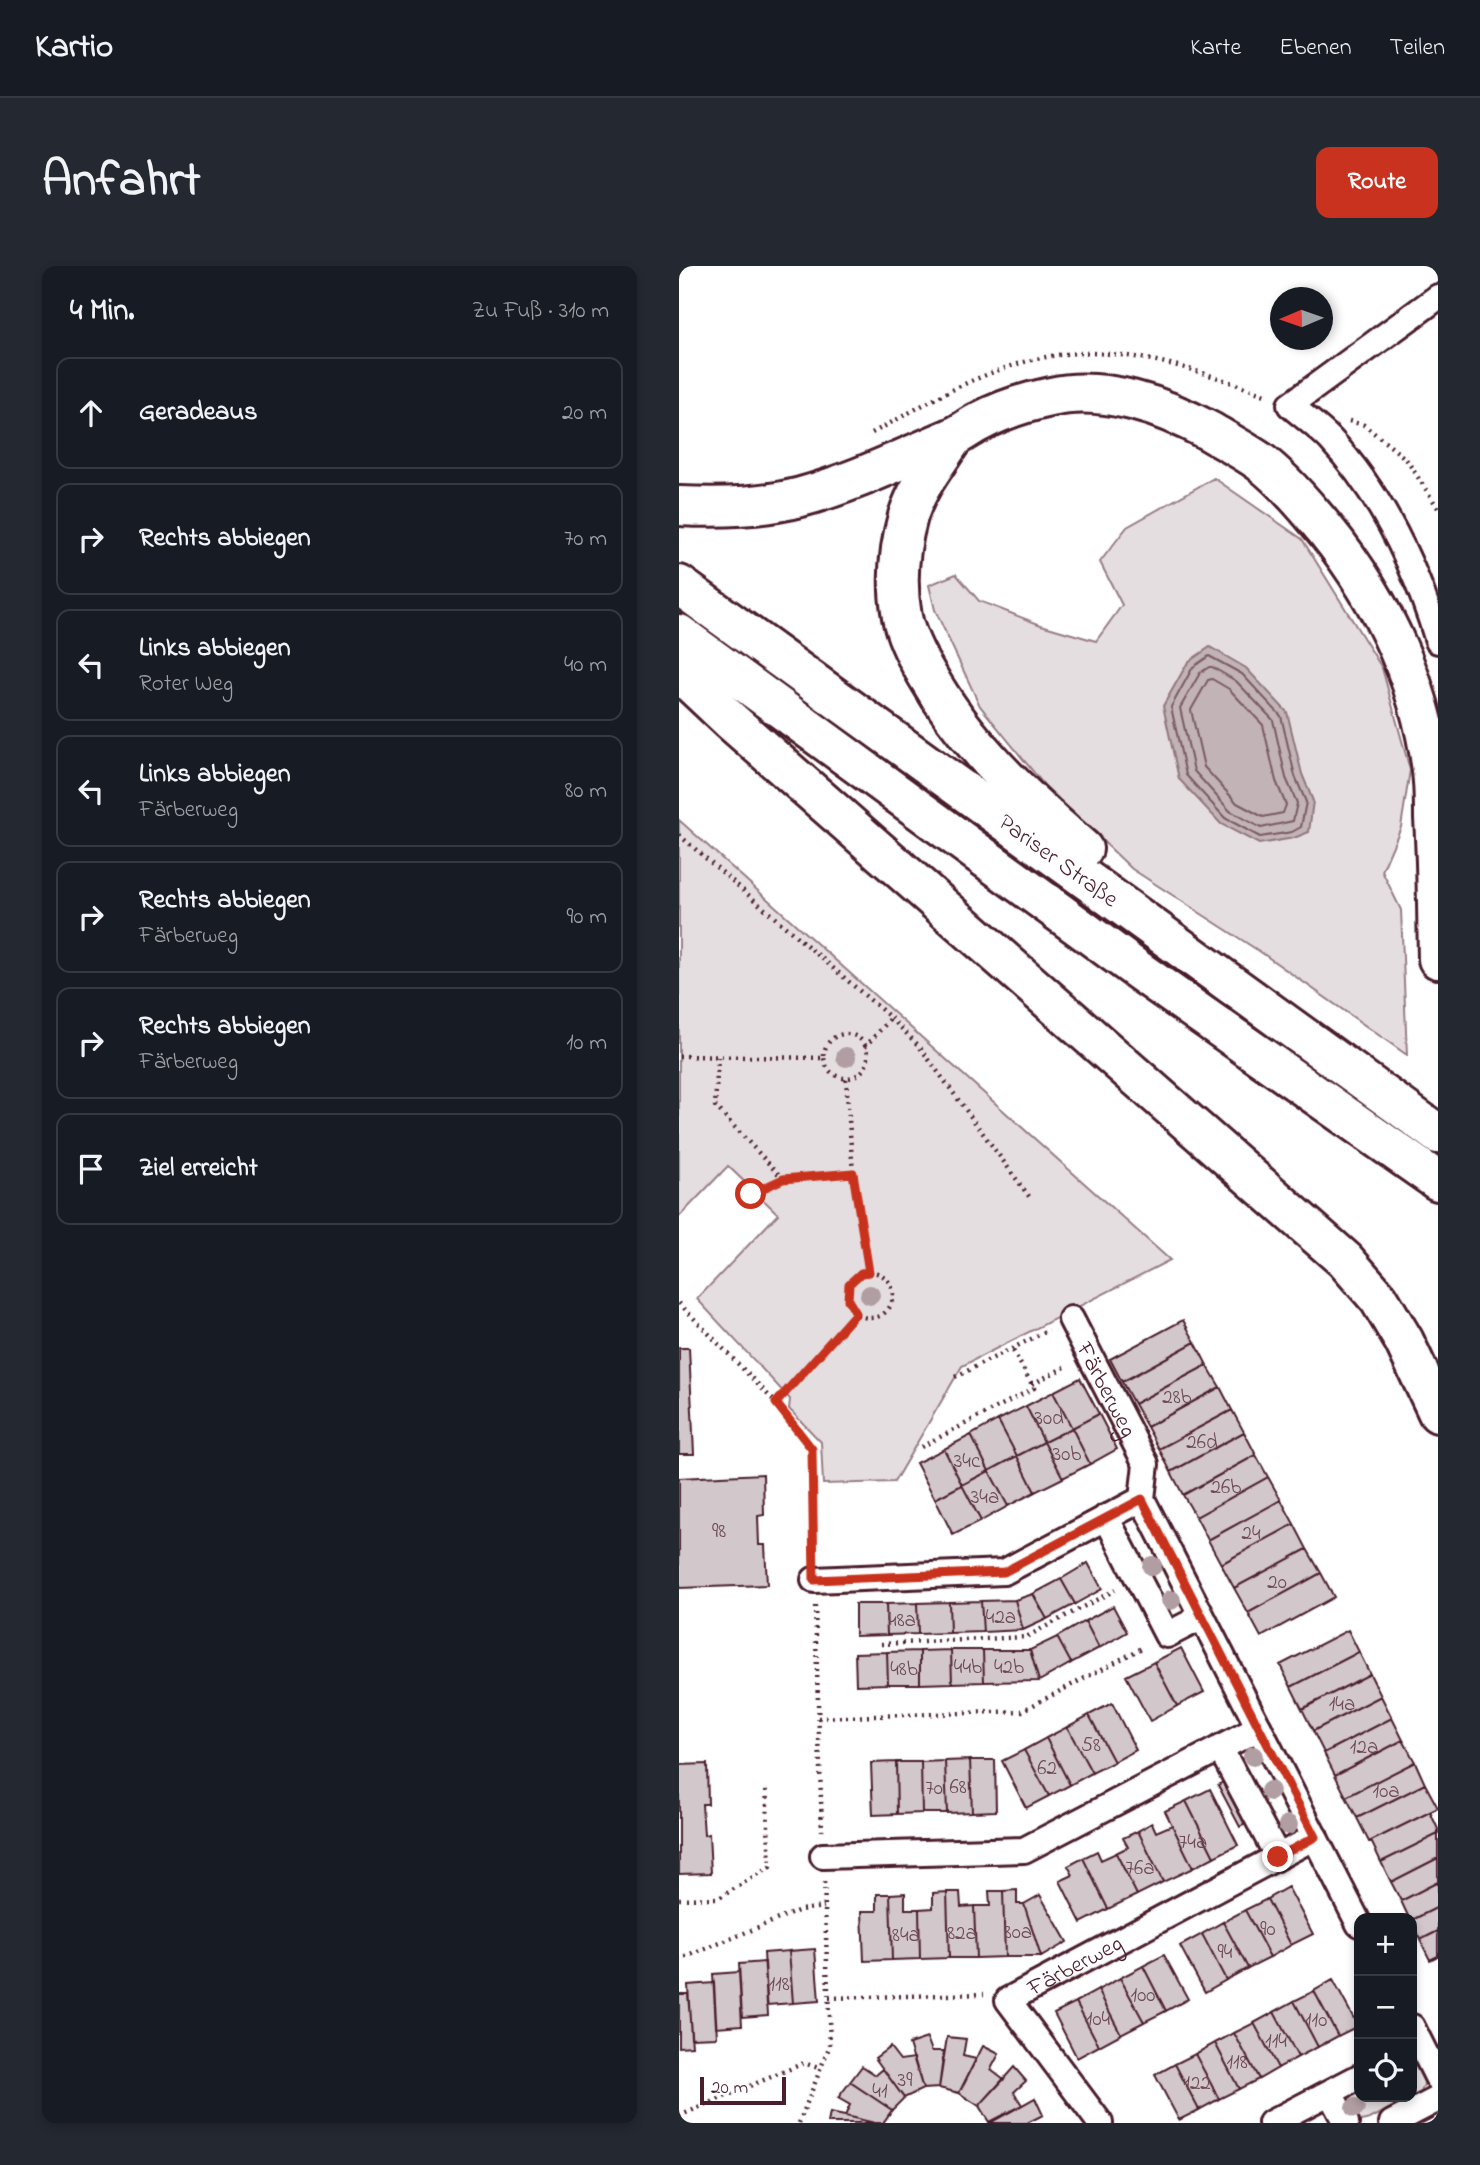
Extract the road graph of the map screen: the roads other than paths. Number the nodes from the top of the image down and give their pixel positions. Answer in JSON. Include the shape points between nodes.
{"nodes":[{"id":1,"x":1438,"y":297,"type":"edge"},
{"id":2,"x":953,"y":438,"type":"junction"},
{"id":3,"x":679,"y":506,"type":"edge"},
{"id":4,"x":679,"y":585,"type":"edge"},
{"id":5,"x":679,"y":634,"type":"edge"},
{"id":6,"x":1438,"y":641,"type":"edge"},
{"id":7,"x":679,"y":672,"type":"edge"},
{"id":8,"x":1438,"y":959,"type":"edge"},
{"id":9,"x":1222,"y":977,"type":"junction"},
{"id":10,"x":1426,"y":1126,"type":"edge"},
{"id":11,"x":1427,"y":1173,"type":"edge"},
{"id":12,"x":1071,"y":1319,"type":"road end"},
{"id":13,"x":1438,"y":1413,"type":"edge"},
{"id":14,"x":1142,"y":1499,"type":"junction"},
{"id":15,"x":1106,"y":1517,"type":"junction"},
{"id":16,"x":814,"y":1580,"type":"road end"},
{"id":17,"x":1202,"y":1617,"type":"junction"},
{"id":18,"x":1259,"y":1728,"type":"junction"},
{"id":19,"x":1220,"y":1748,"type":"junction"},
{"id":20,"x":1315,"y":1837,"type":"junction"},
{"id":21,"x":823,"y":1856,"type":"dead end"},
{"id":22,"x":1278,"y":1857,"type":"junction"},
{"id":23,"x":1354,"y":1914,"type":"edge"},
{"id":24,"x":1417,"y":2044,"type":"edge"},
{"id":25,"x":1438,"y":2079,"type":"edge"},
{"id":26,"x":1354,"y":2080,"type":"edge"},
{"id":27,"x":1330,"y":2093,"type":"junction"},
{"id":28,"x":1438,"y":2099,"type":"edge"},
{"id":29,"x":1100,"y":2123,"type":"edge"},
{"id":30,"x":1271,"y":2123,"type":"edge"},
{"id":31,"x":1346,"y":2123,"type":"edge"},
{"id":32,"x":1392,"y":2123,"type":"edge"}],
"edges":[{"from":1,"to":6,"type":"street","via":[[1290,405],[1328,437],[1370,488],[1396,533]]},
{"from":2,"to":3,"type":"highway","via":[[800,497],[711,508]]},
{"from":2,"to":8,"type":"highway","via":[[997,414],[1054,396],[1088,393],[1116,397],[1153,406],[1201,427],[1261,462],[1293,491],[1353,564],[1396,643],[1411,683],[1432,773]]},
{"from":2,"to":9,"type":"highway","via":[[919,489],[900,552],[902,618],[917,657],[957,722],[1033,806]]},
{"from":4,"to":9,"type":"highway","name":"Pariser Straße"},
{"from":5,"to":11,"type":"highway","name":"Pariser Straße","via":[[1142,973]]},
{"from":7,"to":13,"type":"highway","via":[[1345,1260],[1379,1299]]},
{"from":9,"to":10,"type":"highway","name":"Pariser Straße"},
{"from":12,"to":14,"type":"street","name":"Färberweg","via":[[1146,1464]]},
{"from":14,"to":15,"type":"street"},
{"from":14,"to":17,"type":"street"},
{"from":15,"to":16,"type":"street","via":[[1004,1572]]},
{"from":15,"to":17,"type":"street","via":[[1167,1635]]},
{"from":17,"to":18,"type":"street"},
{"from":18,"to":19,"type":"street"},
{"from":18,"to":20,"type":"street"},
{"from":19,"to":21,"type":"street","via":[[1024,1850]]},
{"from":19,"to":22,"type":"street"},
{"from":20,"to":22,"type":"street","name":"Färberweg"},
{"from":20,"to":23,"type":"street"},
{"from":22,"to":29,"type":"street","name":"Färberweg","via":[[1008,2000]]},
{"from":24,"to":25,"type":"street"},
{"from":26,"to":27,"type":"street"},
{"from":27,"to":30,"type":"street"},
{"from":27,"to":31,"type":"street"},
{"from":28,"to":32,"type":"street"}]}
